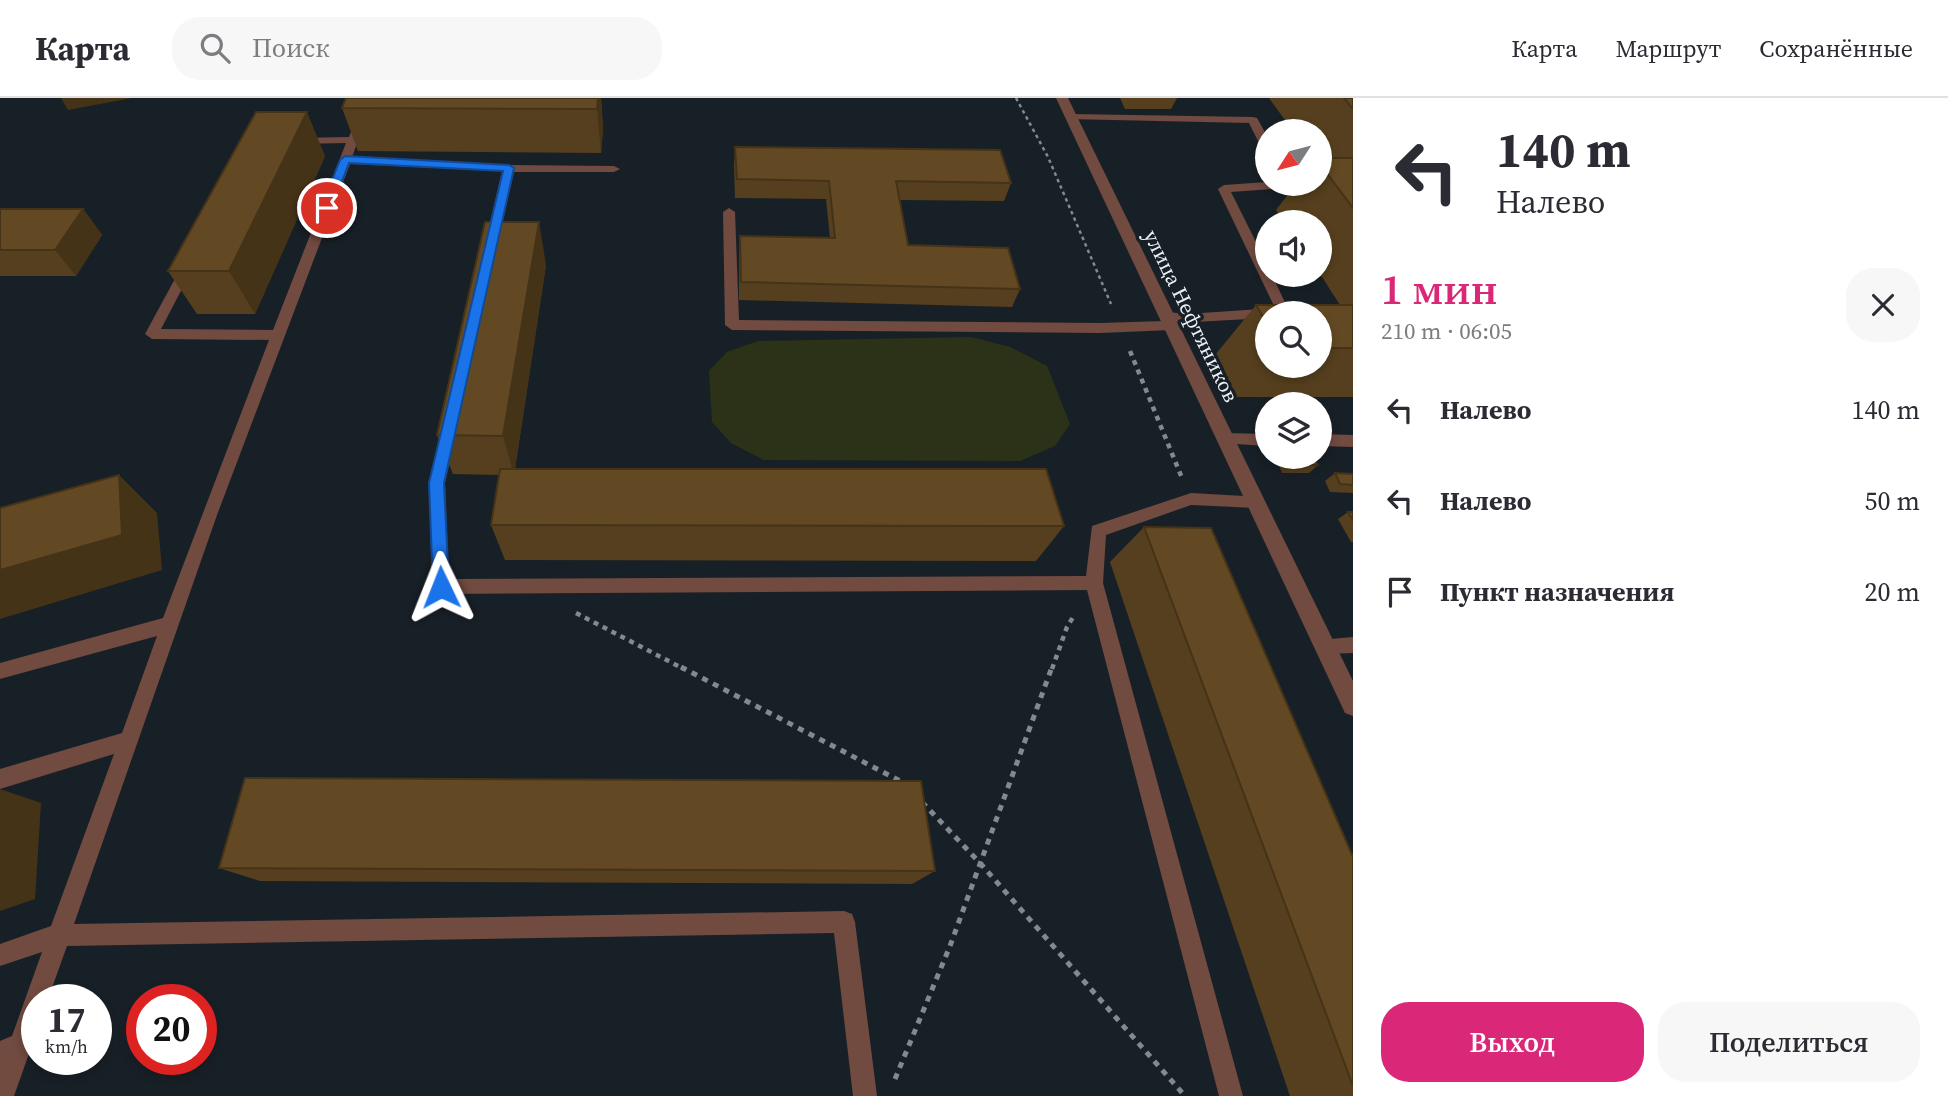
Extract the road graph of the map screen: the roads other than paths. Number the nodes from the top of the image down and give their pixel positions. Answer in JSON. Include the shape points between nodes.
{"nodes":[{"id":1,"x":369,"y":98,"type":"edge"},
{"id":2,"x":1062,"y":98,"type":"edge"},
{"id":3,"x":1071,"y":117,"type":"junction"},
{"id":4,"x":1255,"y":125,"type":"edge"},
{"id":5,"x":353,"y":140,"type":"junction"},
{"id":6,"x":278,"y":141,"type":"edge"},
{"id":7,"x":345,"y":160,"type":"junction"},
{"id":8,"x":509,"y":168,"type":"junction"},
{"id":9,"x":614,"y":169,"type":"dead end"},
{"id":10,"x":1255,"y":186,"type":"edge"},
{"id":11,"x":729,"y":212,"type":"dead end"},
{"id":12,"x":196,"y":250,"type":"edge"},
{"id":13,"x":488,"y":260,"type":"edge"},
{"id":14,"x":1279,"y":301,"type":"edge"},
{"id":15,"x":1255,"y":314,"type":"edge"},
{"id":16,"x":1169,"y":321,"type":"junction"},
{"id":17,"x":278,"y":335,"type":"junction"},
{"id":18,"x":452,"y":418,"type":"edge"},
{"id":19,"x":1225,"y":439,"type":"junction"},
{"id":20,"x":1255,"y":440,"type":"edge"},
{"id":21,"x":1332,"y":440,"type":"edge"},
{"id":22,"x":1353,"y":441,"type":"edge"},
{"id":23,"x":1256,"y":502,"type":"junction"},
{"id":24,"x":1094,"y":583,"type":"junction"},
{"id":25,"x":170,"y":624,"type":"junction"},
{"id":26,"x":1353,"y":645,"type":"edge"},
{"id":27,"x":1325,"y":646,"type":"junction"},
{"id":28,"x":0,"y":671,"type":"edge"},
{"id":29,"x":1353,"y":705,"type":"edge"},
{"id":30,"x":129,"y":740,"type":"junction"},
{"id":31,"x":0,"y":779,"type":"edge"},
{"id":32,"x":59,"y":935,"type":"junction"},
{"id":33,"x":0,"y":956,"type":"edge"},
{"id":34,"x":10,"y":1049,"type":"edge"},
{"id":35,"x":2,"y":1096,"type":"edge"},
{"id":36,"x":865,"y":1096,"type":"edge"},
{"id":37,"x":1231,"y":1096,"type":"edge"}],
"edges":[{"from":1,"to":5,"type":"lane"},
{"from":2,"to":3,"type":"street","name":"улица Нефтяников"},
{"from":3,"to":4,"type":"lane","via":[[1252,120]]},
{"from":3,"to":16,"type":"street","name":"улица Нефтяников"},
{"from":5,"to":6,"type":"lane"},
{"from":5,"to":7,"type":"lane"},
{"from":7,"to":8,"type":"lane"},
{"from":7,"to":17,"type":"lane"},
{"from":8,"to":9,"type":"lane"},
{"from":8,"to":13,"type":"lane"},
{"from":10,"to":14,"type":"lane","via":[[1224,189]]},
{"from":11,"to":16,"type":"lane","via":[[732,324],[1121,327]]},
{"from":12,"to":17,"type":"lane","via":[[152,334]]},
{"from":15,"to":16,"type":"lane"},
{"from":16,"to":19,"type":"street","name":"улица Нефтяников"},
{"from":17,"to":25,"type":"lane"},
{"from":18,"to":24,"type":"lane","via":[[437,483],[441,587]]},
{"from":19,"to":20,"type":"lane"},
{"from":19,"to":23,"type":"street","name":"улица Нефтяников"},
{"from":21,"to":22,"type":"lane"},
{"from":23,"to":24,"type":"lane","via":[[1191,499],[1098,531]]},
{"from":23,"to":27,"type":"street","name":"улица Нефтяников"},
{"from":24,"to":37,"type":"lane"},
{"from":25,"to":28,"type":"lane"},
{"from":25,"to":30,"type":"lane"},
{"from":26,"to":27,"type":"lane"},
{"from":27,"to":29,"type":"street","name":"улица Нефтяников"},
{"from":30,"to":31,"type":"lane"},
{"from":30,"to":32,"type":"lane"},
{"from":32,"to":33,"type":"lane"},
{"from":32,"to":34,"type":"lane"},
{"from":32,"to":36,"type":"lane","via":[[844,922]]},
{"from":34,"to":35,"type":"lane"}]}
